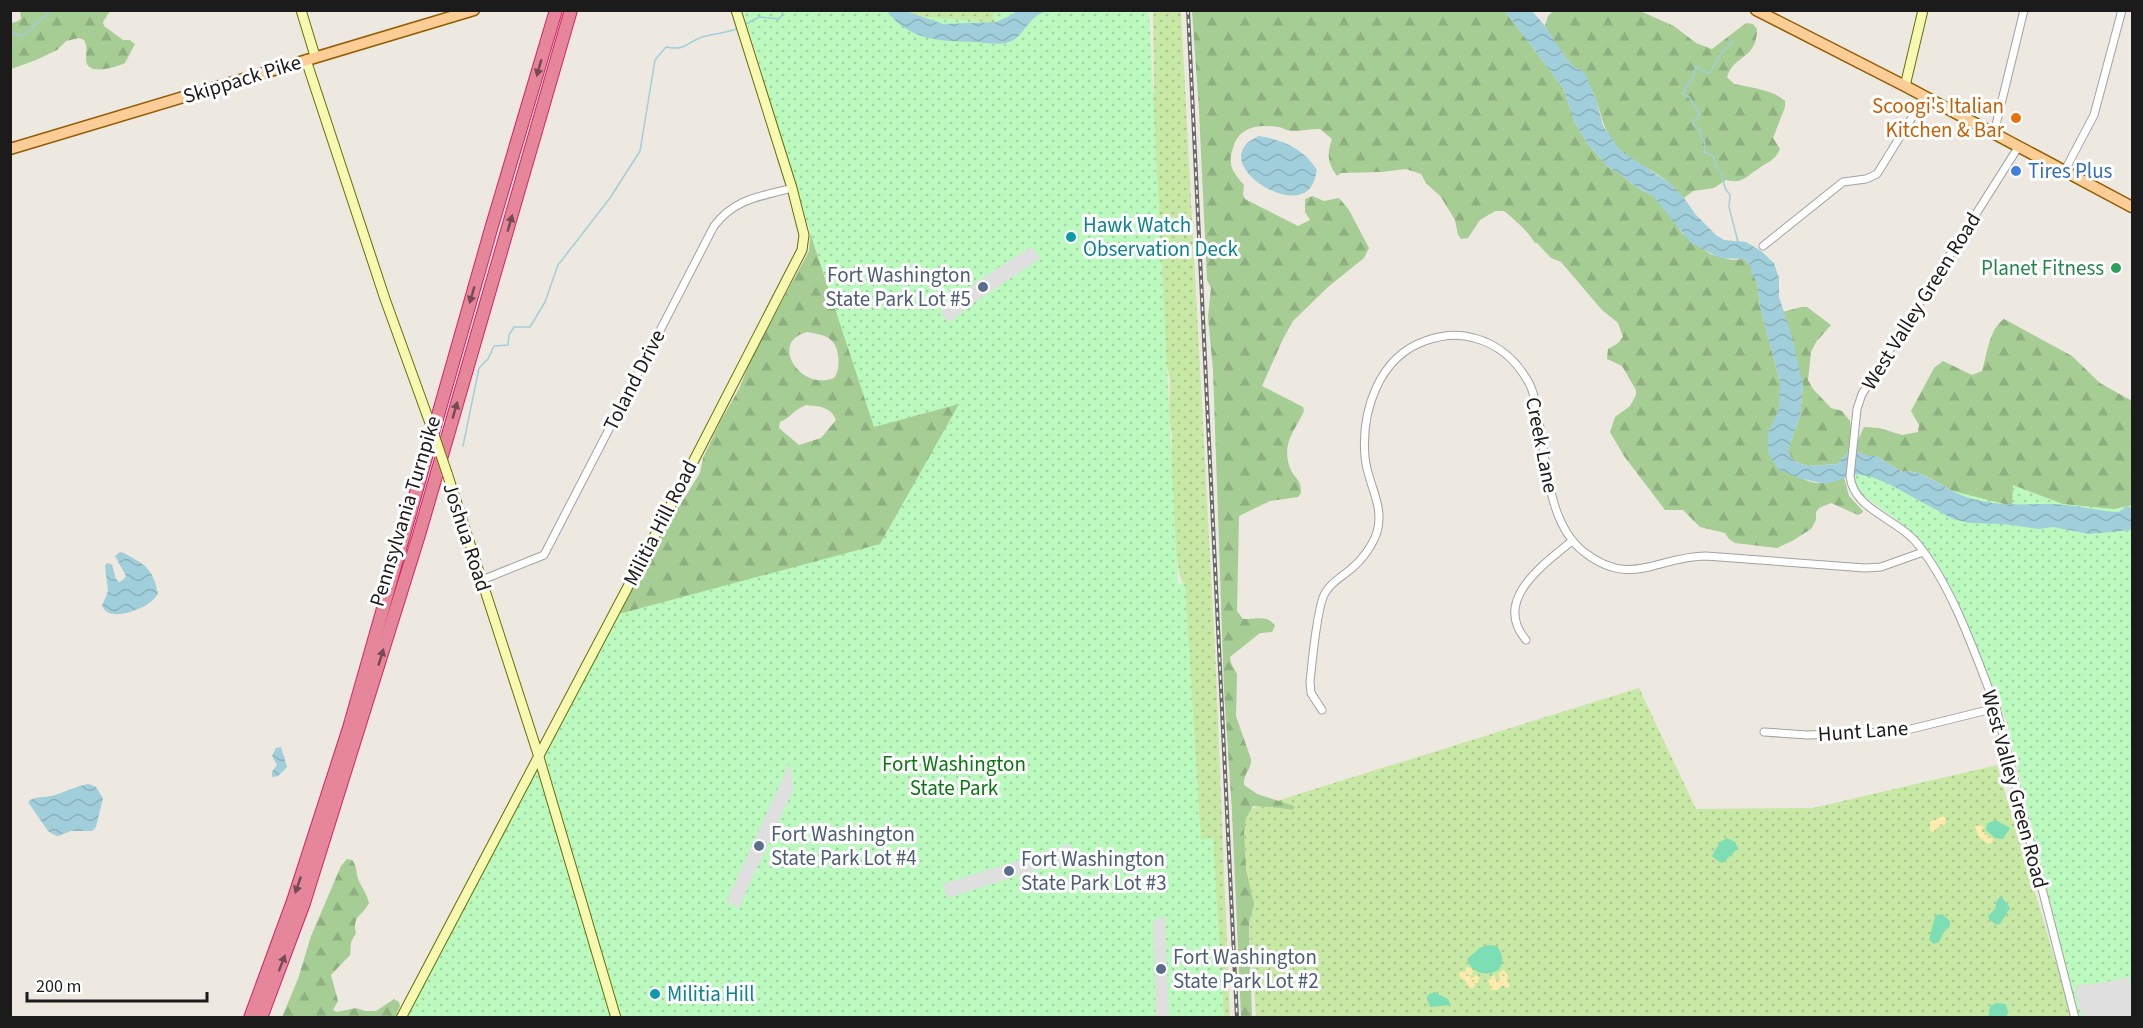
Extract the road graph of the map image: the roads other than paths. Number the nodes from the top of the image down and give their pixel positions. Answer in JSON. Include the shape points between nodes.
{"nodes":[{"id":1,"x":301,"y":10,"type":"edge"},
{"id":2,"x":474,"y":10,"type":"edge"},
{"id":3,"x":571,"y":10,"type":"edge"},
{"id":4,"x":736,"y":10,"type":"edge"},
{"id":5,"x":1756,"y":10,"type":"edge"},
{"id":6,"x":1923,"y":10,"type":"edge"},
{"id":7,"x":2024,"y":10,"type":"edge"},
{"id":8,"x":2122,"y":10,"type":"edge"},
{"id":9,"x":556,"y":11,"type":"edge"},
{"id":10,"x":310,"y":58,"type":"junction"},
{"id":11,"x":1905,"y":86,"type":"junction"},
{"id":12,"x":1924,"y":98,"type":"junction"},
{"id":13,"x":1994,"y":133,"type":"junction"},
{"id":14,"x":2019,"y":146,"type":"junction"},
{"id":15,"x":10,"y":149,"type":"edge"},
{"id":16,"x":2065,"y":170,"type":"junction"},
{"id":17,"x":792,"y":188,"type":"junction"},
{"id":18,"x":2133,"y":207,"type":"edge"},
{"id":19,"x":1763,"y":246,"type":"dead end"},
{"id":20,"x":1572,"y":541,"type":"junction"},
{"id":21,"x":1923,"y":552,"type":"junction"},
{"id":22,"x":482,"y":580,"type":"junction"},
{"id":23,"x":1526,"y":640,"type":"dead end"},
{"id":24,"x":1996,"y":708,"type":"junction"},
{"id":25,"x":1323,"y":710,"type":"dead end"},
{"id":26,"x":1764,"y":732,"type":"dead end"},
{"id":27,"x":538,"y":754,"type":"junction"},
{"id":28,"x":250,"y":1017,"type":"edge"},
{"id":29,"x":261,"y":1017,"type":"edge"},
{"id":30,"x":401,"y":1017,"type":"edge"},
{"id":31,"x":616,"y":1017,"type":"edge"},
{"id":32,"x":2075,"y":1017,"type":"edge"}],
"edges":[{"from":1,"to":10,"type":"street","name":"Joshua Road"},
{"from":2,"to":10,"type":"main road","name":"Skippack Pike"},
{"from":29,"to":3,"type":"highway","name":"Pennsylvania Turnpike","one_way":true,"via":[[304,903],[416,546]]},
{"from":4,"to":17,"type":"street","name":"Militia Hill Road"},
{"from":5,"to":11,"type":"main road"},
{"from":6,"to":11,"type":"street"},
{"from":7,"to":13,"type":"street"},
{"from":8,"to":16,"type":"street","via":[[2094,115]]},
{"from":9,"to":28,"type":"highway","name":"Pennsylvania Turnpike","one_way":true,"via":[[349,728],[293,901]]},
{"from":10,"to":15,"type":"main road","name":"Skippack Pike"},
{"from":10,"to":22,"type":"street","name":"Joshua Road","bridge":true,"via":[[384,295]]},
{"from":11,"to":12,"type":"main road"},
{"from":12,"to":13,"type":"main road"},
{"from":12,"to":19,"type":"street","via":[[1876,174],[1843,182]]},
{"from":13,"to":14,"type":"main road"},
{"from":14,"to":16,"type":"main road"},
{"from":14,"to":21,"type":"street","name":"West Valley Green Road","via":[[1862,394],[1857,409],[1852,487],[1860,499],[1902,529]]},
{"from":16,"to":18,"type":"main road"},
{"from":17,"to":22,"type":"street","name":"Toland Drive","via":[[736,204],[724,213],[544,555]]},
{"from":17,"to":27,"type":"street","name":"Militia Hill Road","via":[[804,235],[802,250]]},
{"from":20,"to":21,"type":"street","name":"Creek Lane","via":[[1599,562],[1629,570],[1691,556],[1865,568],[1881,567]]},
{"from":20,"to":23,"type":"street","via":[[1524,585],[1514,616]]},
{"from":20,"to":25,"type":"street","name":"Creek Lane","via":[[1555,509],[1532,389],[1515,362],[1488,342],[1461,335],[1440,336],[1405,350],[1380,379],[1367,422],[1365,462],[1379,511],[1377,530],[1362,558],[1336,579],[1322,600],[1310,682],[1311,693]]},
{"from":21,"to":24,"type":"street","name":"West Valley Green Road","via":[[1948,592]]},
{"from":22,"to":27,"type":"street","name":"Joshua Road"},
{"from":24,"to":26,"type":"street","name":"Hunt Lane","via":[[1899,732]]},
{"from":24,"to":32,"type":"street","name":"West Valley Green Road"},
{"from":27,"to":30,"type":"street","name":"Militia Hill Road"},
{"from":27,"to":31,"type":"street","name":"Joshua Road"}]}
